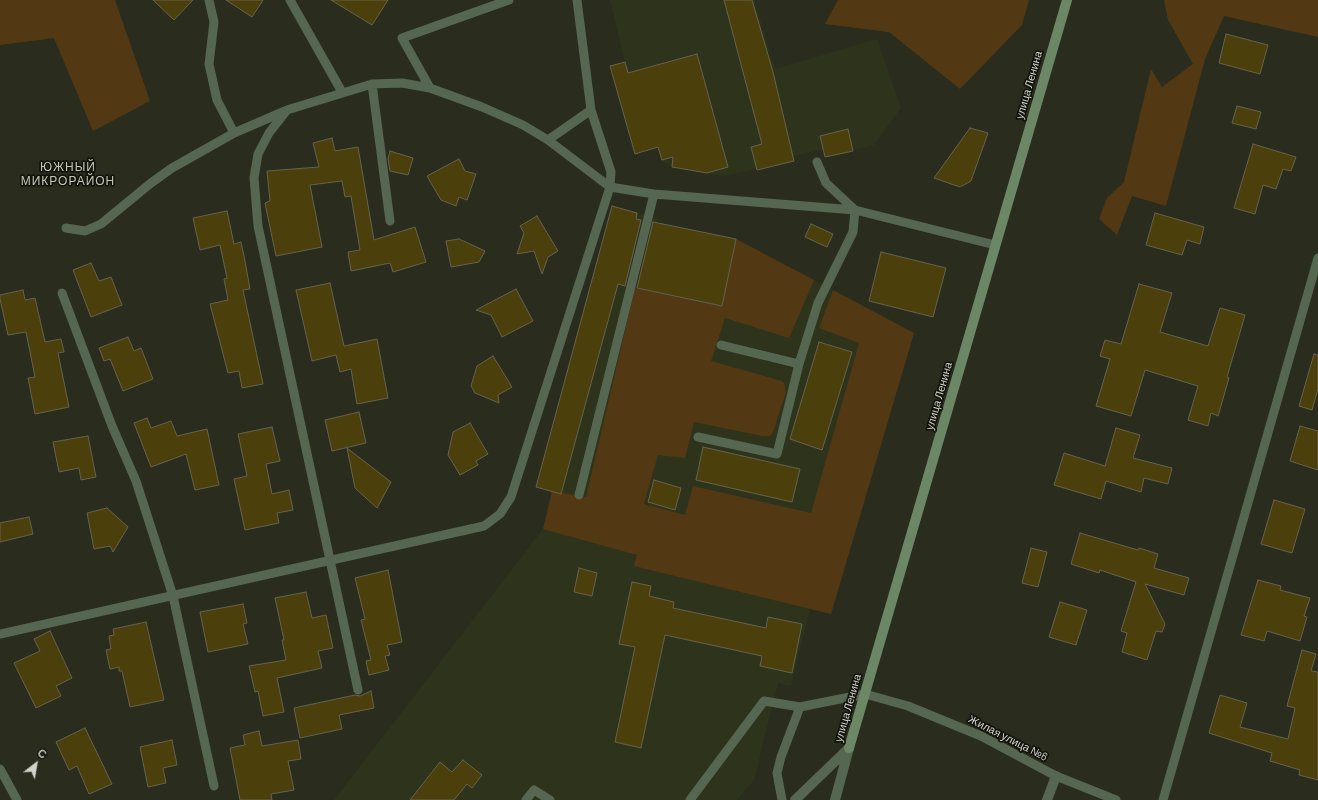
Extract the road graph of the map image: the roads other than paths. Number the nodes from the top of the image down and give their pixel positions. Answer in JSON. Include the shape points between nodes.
{"nodes":[{"id":1,"x":209,"y":0,"type":"edge"},
{"id":2,"x":290,"y":0,"type":"edge"},
{"id":3,"x":509,"y":0,"type":"edge"},
{"id":4,"x":577,"y":0,"type":"edge"},
{"id":5,"x":1067,"y":0,"type":"edge"},
{"id":6,"x":372,"y":84,"type":"junction"},
{"id":7,"x":430,"y":88,"type":"junction"},
{"id":8,"x":342,"y":92,"type":"junction"},
{"id":9,"x":287,"y":110,"type":"junction"},
{"id":10,"x":591,"y":110,"type":"junction"},
{"id":11,"x":234,"y":133,"type":"junction"},
{"id":12,"x":548,"y":140,"type":"junction"},
{"id":13,"x":817,"y":162,"type":"dead end"},
{"id":14,"x":610,"y":187,"type":"junction"},
{"id":15,"x":654,"y":194,"type":"junction"},
{"id":16,"x":854,"y":210,"type":"junction"},
{"id":17,"x":390,"y":220,"type":"dead end"},
{"id":18,"x":66,"y":228,"type":"dead end"},
{"id":19,"x":995,"y":245,"type":"junction"},
{"id":20,"x":1318,"y":258,"type":"edge"},
{"id":21,"x":62,"y":293,"type":"dead end"},
{"id":22,"x":721,"y":345,"type":"dead end"},
{"id":23,"x":799,"y":364,"type":"junction"},
{"id":24,"x":698,"y":437,"type":"dead end"},
{"id":25,"x":579,"y":495,"type":"dead end"},
{"id":26,"x":330,"y":561,"type":"junction"},
{"id":27,"x":173,"y":596,"type":"junction"},
{"id":28,"x":0,"y":634,"type":"edge"},
{"id":29,"x":358,"y":690,"type":"dead end"},
{"id":30,"x":864,"y":694,"type":"junction"},
{"id":31,"x":800,"y":708,"type":"junction"},
{"id":32,"x":849,"y":748,"type":"junction"},
{"id":33,"x":0,"y":769,"type":"edge"},
{"id":34,"x":1056,"y":776,"type":"junction"},
{"id":35,"x":214,"y":786,"type":"dead end"},
{"id":36,"x":17,"y":800,"type":"edge"},
{"id":37,"x":526,"y":800,"type":"edge"},
{"id":38,"x":550,"y":800,"type":"edge"},
{"id":39,"x":690,"y":800,"type":"edge"},
{"id":40,"x":782,"y":800,"type":"edge"},
{"id":41,"x":795,"y":800,"type":"edge"},
{"id":42,"x":835,"y":800,"type":"edge"},
{"id":43,"x":1047,"y":800,"type":"edge"},
{"id":44,"x":1116,"y":800,"type":"edge"},
{"id":45,"x":1163,"y":800,"type":"edge"}],
"edges":[{"from":1,"to":11,"type":"lane","via":[[214,22],[209,64],[216,100]]},
{"from":2,"to":8,"type":"lane"},
{"from":3,"to":7,"type":"lane","via":[[402,38]]},
{"from":4,"to":10,"type":"lane"},
{"from":5,"to":19,"type":"street","name":"улица Ленина"},
{"from":6,"to":7,"type":"lane","via":[[402,83]]},
{"from":6,"to":8,"type":"lane"},
{"from":6,"to":17,"type":"lane"},
{"from":7,"to":12,"type":"lane","via":[[509,119]]},
{"from":8,"to":9,"type":"lane"},
{"from":9,"to":11,"type":"lane"},
{"from":9,"to":26,"type":"lane","via":[[269,133],[258,154],[254,178],[258,226]]},
{"from":10,"to":12,"type":"lane"},
{"from":10,"to":14,"type":"lane","via":[[611,172]]},
{"from":11,"to":18,"type":"lane","via":[[172,168],[101,224],[86,231]]},
{"from":12,"to":14,"type":"lane"},
{"from":13,"to":16,"type":"lane","via":[[826,183]]},
{"from":14,"to":15,"type":"lane"},
{"from":14,"to":26,"type":"lane","via":[[511,497],[500,514],[484,526]]},
{"from":15,"to":16,"type":"lane"},
{"from":15,"to":25,"type":"lane"},
{"from":16,"to":19,"type":"lane"},
{"from":16,"to":23,"type":"lane","via":[[853,232],[825,286]]},
{"from":19,"to":30,"type":"street","name":"улица Ленина"},
{"from":20,"to":45,"type":"lane"},
{"from":21,"to":27,"type":"lane","via":[[112,426],[136,481]]},
{"from":22,"to":23,"type":"lane"},
{"from":23,"to":24,"type":"lane","via":[[777,454]]},
{"from":26,"to":27,"type":"lane"},
{"from":26,"to":29,"type":"lane"},
{"from":27,"to":28,"type":"lane"},
{"from":27,"to":35,"type":"lane"},
{"from":30,"to":31,"type":"lane"},
{"from":30,"to":32,"type":"street","name":"улица Ленина"},
{"from":30,"to":34,"type":"lane","name":"Жилая улица №6","via":[[908,706],[980,736]]},
{"from":31,"to":39,"type":"lane","via":[[764,701]]},
{"from":31,"to":40,"type":"lane","via":[[777,773]]},
{"from":32,"to":41,"type":"street"},
{"from":32,"to":42,"type":"street","name":"улица Ленина"},
{"from":33,"to":36,"type":"lane"},
{"from":34,"to":43,"type":"street"},
{"from":34,"to":44,"type":"lane","name":"Жилая улица №6"},
{"from":37,"to":38,"type":"lane","via":[[534,790]]}]}
